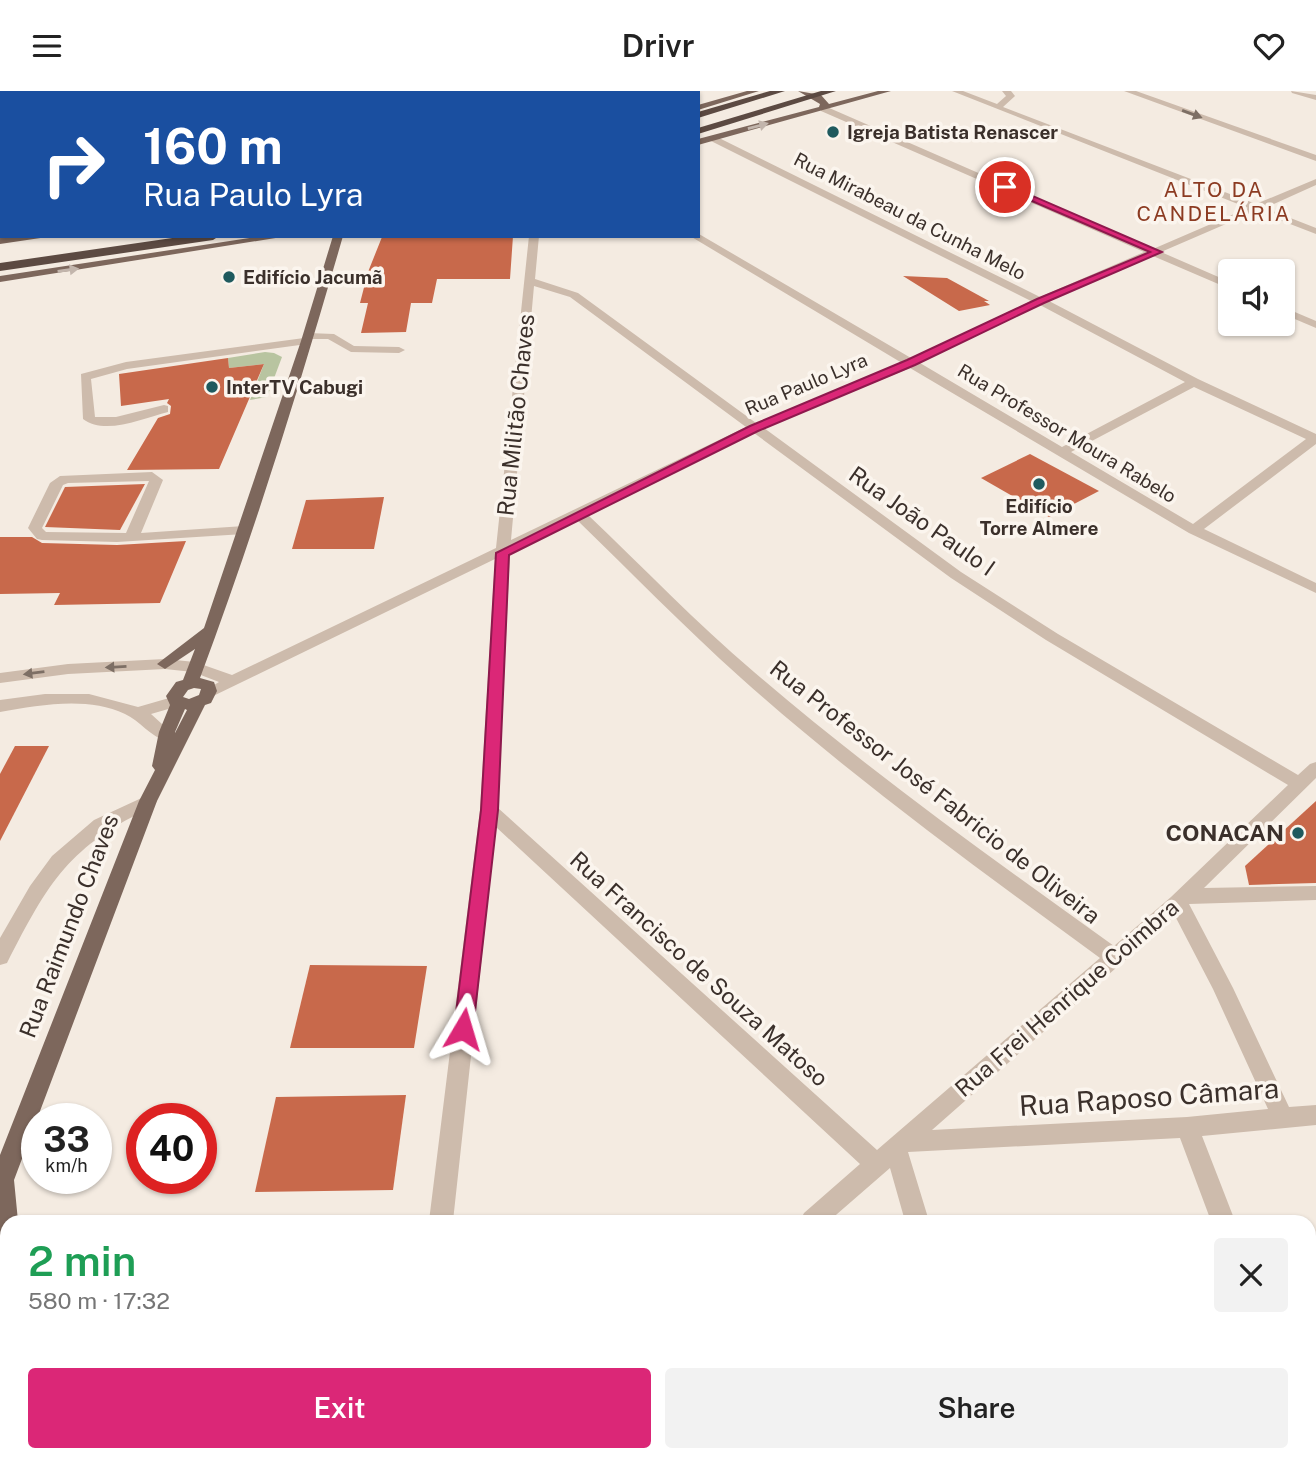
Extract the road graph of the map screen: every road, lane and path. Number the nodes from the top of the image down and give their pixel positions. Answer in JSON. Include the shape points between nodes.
{"nodes":[{"id":1,"x":719,"y":91,"type":"edge"},
{"id":2,"x":780,"y":91,"type":"edge"},
{"id":3,"x":802,"y":91,"type":"edge"},
{"id":4,"x":831,"y":91,"type":"edge"},
{"id":5,"x":887,"y":91,"type":"edge"},
{"id":6,"x":956,"y":91,"type":"edge"},
{"id":7,"x":1006,"y":91,"type":"edge"},
{"id":8,"x":1128,"y":91,"type":"edge"},
{"id":9,"x":1295,"y":91,"type":"edge"},
{"id":10,"x":756,"y":93,"type":"edge"},
{"id":11,"x":700,"y":96,"type":"edge"},
{"id":12,"x":1316,"y":98,"type":"edge"},
{"id":13,"x":700,"y":107,"type":"edge"},
{"id":14,"x":998,"y":107,"type":"junction"},
{"id":15,"x":820,"y":110,"type":"junction"},
{"id":16,"x":700,"y":115,"type":"edge"},
{"id":17,"x":700,"y":130,"type":"edge"},
{"id":18,"x":712,"y":138,"type":"junction"},
{"id":19,"x":700,"y":141,"type":"edge"},
{"id":20,"x":1316,"y":158,"type":"edge"},
{"id":21,"x":1316,"y":182,"type":"edge"},
{"id":22,"x":1260,"y":208,"type":"junction"},
{"id":23,"x":1316,"y":230,"type":"edge"},
{"id":24,"x":120,"y":238,"type":"edge"},
{"id":25,"x":200,"y":238,"type":"edge"},
{"id":26,"x":270,"y":238,"type":"edge"},
{"id":27,"x":337,"y":238,"type":"edge"},
{"id":28,"x":534,"y":238,"type":"edge"},
{"id":29,"x":698,"y":238,"type":"edge"},
{"id":30,"x":1157,"y":252,"type":"junction"},
{"id":31,"x":0,"y":253,"type":"edge"},
{"id":32,"x":0,"y":267,"type":"edge"},
{"id":33,"x":0,"y":279,"type":"edge"},
{"id":34,"x":1218,"y":280,"type":"edge"},
{"id":35,"x":529,"y":281,"type":"junction"},
{"id":36,"x":1040,"y":301,"type":"junction"},
{"id":37,"x":1295,"y":315,"type":"edge"},
{"id":38,"x":1316,"y":325,"type":"edge"},
{"id":39,"x":308,"y":338,"type":"junction"},
{"id":40,"x":399,"y":350,"type":"dead end"},
{"id":41,"x":911,"y":363,"type":"junction"},
{"id":42,"x":1194,"y":381,"type":"junction"},
{"id":43,"x":164,"y":409,"type":"dead end"},
{"id":44,"x":754,"y":428,"type":"junction"},
{"id":45,"x":1315,"y":439,"type":"edge"},
{"id":46,"x":1060,"y":453,"type":"junction"},
{"id":47,"x":579,"y":514,"type":"junction"},
{"id":48,"x":244,"y":530,"type":"junction"},
{"id":49,"x":1194,"y":530,"type":"junction"},
{"id":50,"x":132,"y":535,"type":"junction"},
{"id":51,"x":503,"y":553,"type":"junction"},
{"id":52,"x":1316,"y":589,"type":"edge"},
{"id":53,"x":211,"y":631,"type":"junction"},
{"id":54,"x":165,"y":664,"type":"junction"},
{"id":55,"x":0,"y":678,"type":"edge"},
{"id":56,"x":237,"y":679,"type":"junction"},
{"id":57,"x":201,"y":683,"type":"junction"},
{"id":58,"x":177,"y":702,"type":"junction"},
{"id":59,"x":0,"y":706,"type":"edge"},
{"id":60,"x":139,"y":712,"type":"junction"},
{"id":61,"x":166,"y":735,"type":"junction"},
{"id":62,"x":1316,"y":768,"type":"edge"},
{"id":63,"x":160,"y":773,"type":"junction"},
{"id":64,"x":1300,"y":784,"type":"junction"},
{"id":65,"x":148,"y":801,"type":"junction"},
{"id":66,"x":489,"y":810,"type":"junction"},
{"id":67,"x":1316,"y":893,"type":"edge"},
{"id":68,"x":1181,"y":899,"type":"junction"},
{"id":69,"x":0,"y":957,"type":"edge"},
{"id":70,"x":1115,"y":958,"type":"junction"},
{"id":71,"x":1316,"y":1115,"type":"edge"},
{"id":72,"x":1283,"y":1118,"type":"junction"},
{"id":73,"x":1187,"y":1127,"type":"junction"},
{"id":74,"x":899,"y":1144,"type":"junction"},
{"id":75,"x":876,"y":1164,"type":"junction"},
{"id":76,"x":1,"y":1182,"type":"edge"},
{"id":77,"x":5,"y":1215,"type":"edge"},
{"id":78,"x":441,"y":1215,"type":"edge"},
{"id":79,"x":819,"y":1215,"type":"edge"},
{"id":80,"x":916,"y":1215,"type":"edge"},
{"id":81,"x":1221,"y":1215,"type":"edge"}],
"edges":[{"from":1,"to":11,"type":"main road"},
{"from":2,"to":10,"type":"highway"},
{"from":3,"to":15,"type":"main road","via":[[825,102]]},
{"from":4,"to":17,"type":"highway"},
{"from":5,"to":15,"type":"main road"},
{"from":6,"to":14,"type":"street"},
{"from":7,"to":14,"type":"street","via":[[1012,96]]},
{"from":8,"to":20,"type":"street","one_way":true},
{"from":9,"to":12,"type":"street"},
{"from":10,"to":13,"type":"main road"},
{"from":10,"to":16,"type":"highway"},
{"from":14,"to":22,"type":"street"},
{"from":18,"to":15,"type":"main road","one_way":true},
{"from":15,"to":30,"type":"street"},
{"from":18,"to":19,"type":"main road"},
{"from":18,"to":36,"type":"street","name":"Rua Mirabeau da Cunha Melo"},
{"from":21,"to":22,"type":"street","name":"Rua Paulo Lyra"},
{"from":22,"to":23,"type":"street"},
{"from":22,"to":30,"type":"street","name":"Rua Paulo Lyra"},
{"from":24,"to":31,"type":"highway"},
{"from":25,"to":32,"type":"highway"},
{"from":33,"to":26,"type":"main road","one_way":true},
{"from":27,"to":39,"type":"main road","name":"Rua Raimundo Chaves"},
{"from":28,"to":35,"type":"street","name":"Rua Militão Chaves"},
{"from":29,"to":41,"type":"street","name":"Rua Professor Moura Rabelo"},
{"from":30,"to":34,"type":"street"},
{"from":30,"to":36,"type":"street","name":"Rua Paulo Lyra"},
{"from":35,"to":44,"type":"street","name":"Rua João Paulo I","via":[[574,295]]},
{"from":35,"to":51,"type":"street","name":"Rua Militão Chaves"},
{"from":36,"to":41,"type":"street","name":"Rua Paulo Lyra"},
{"from":36,"to":42,"type":"street","name":"Rua Mirabeau da Cunha Melo"},
{"from":37,"to":38,"type":"street"},
{"from":39,"to":40,"type":"street","via":[[330,336],[351,349]]},
{"from":39,"to":43,"type":"street","via":[[126,366],[85,377],[92,421]]},
{"from":39,"to":48,"type":"main road","name":"Rua Raimundo Chaves"},
{"from":41,"to":44,"type":"street","name":"Rua Paulo Lyra"},
{"from":41,"to":46,"type":"street","name":"Rua Professor Moura Rabelo"},
{"from":42,"to":45,"type":"street","name":"Rua Mirabeau da Cunha Melo"},
{"from":42,"to":46,"type":"street"},
{"from":44,"to":47,"type":"street","name":"Rua Paulo Lyra"},
{"from":44,"to":64,"type":"street","name":"Rua João Paulo I","via":[[956,575]]},
{"from":45,"to":49,"type":"street"},
{"from":46,"to":49,"type":"street","name":"Rua Professor Moura Rabelo"},
{"from":47,"to":51,"type":"street","name":"Rua Paulo Lyra"},
{"from":47,"to":70,"type":"street","name":"Rua Professor José Fabricio de Oliveira","via":[[746,674],[824,739],[953,841]]},
{"from":48,"to":50,"type":"street"},
{"from":48,"to":53,"type":"main road","name":"Rua Raimundo Chaves"},
{"from":49,"to":52,"type":"street","name":"Rua Professor Moura Rabelo"},
{"from":50,"to":50,"type":"street","via":[[56,537],[42,535],[35,528],[57,483],[65,479],[152,476],[156,480]]},
{"from":51,"to":56,"type":"street","name":"Rua Paulo Lyra"},
{"from":51,"to":66,"type":"street","name":"Rua Militão Chaves"},
{"from":53,"to":54,"type":"main road"},
{"from":53,"to":57,"type":"main road","name":"Rua Raimundo Chaves"},
{"from":54,"to":55,"type":"street","one_way":true},
{"from":54,"to":57,"type":"street"},
{"from":56,"to":57,"type":"street","name":"Rua Paulo Lyra"},
{"from":56,"to":57,"type":"street"},
{"from":57,"to":58,"type":"main road"},
{"from":57,"to":63,"type":"main road","name":"Rua Raimundo Chaves","via":[[187,732]]},
{"from":58,"to":60,"type":"street"},
{"from":58,"to":61,"type":"main road","name":"Rua Raimundo Chaves"},
{"from":59,"to":60,"type":"street","via":[[87,698]]},
{"from":60,"to":61,"type":"street"},
{"from":61,"to":63,"type":"main road","name":"Rua Raimundo Chaves"},
{"from":62,"to":64,"type":"street","name":"Rua Frei Henrique Coimbra"},
{"from":63,"to":65,"type":"main road","name":"Rua Raimundo Chaves"},
{"from":64,"to":68,"type":"street","name":"Rua Frei Henrique Coimbra"},
{"from":65,"to":69,"type":"street","via":[[88,833],[51,869]]},
{"from":65,"to":76,"type":"main road","name":"Rua Raimundo Chaves"},
{"from":66,"to":75,"type":"street","name":"Rua Francisco de Souza Matoso"},
{"from":66,"to":78,"type":"street","name":"Rua Militão Chaves"},
{"from":67,"to":68,"type":"street"},
{"from":68,"to":70,"type":"street","name":"Rua Frei Henrique Coimbra"},
{"from":68,"to":72,"type":"street"},
{"from":70,"to":74,"type":"street","name":"Rua Frei Henrique Coimbra"},
{"from":71,"to":72,"type":"street","name":"Rua Raposo Câmara"},
{"from":72,"to":73,"type":"street","name":"Rua Raposo Câmara"},
{"from":73,"to":74,"type":"street","name":"Rua Raposo Câmara"},
{"from":73,"to":81,"type":"street"},
{"from":74,"to":75,"type":"street","name":"Rua Frei Henrique Coimbra"},
{"from":74,"to":80,"type":"street"},
{"from":75,"to":79,"type":"street","name":"Rua Frei Henrique Coimbra"},
{"from":76,"to":77,"type":"main road","name":"Rua Raimundo Chaves"}]}
